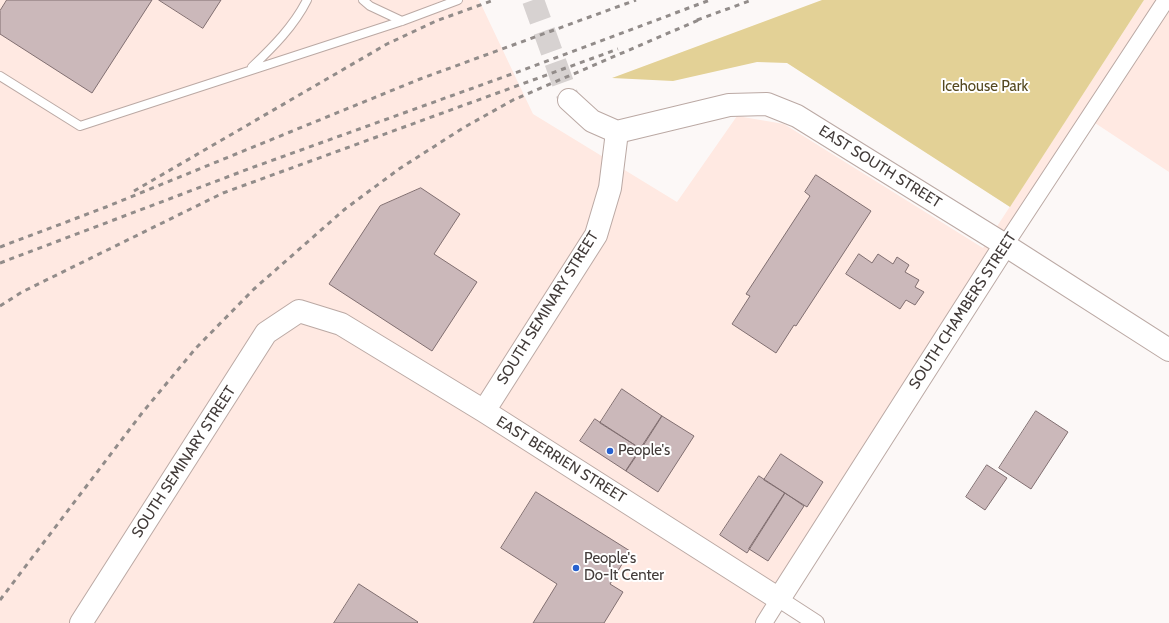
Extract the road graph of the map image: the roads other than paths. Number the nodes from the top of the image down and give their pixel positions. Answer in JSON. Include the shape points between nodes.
{"nodes":[{"id":1,"x":307,"y":0,"type":"edge"},
{"id":2,"x":363,"y":0,"type":"edge"},
{"id":3,"x":458,"y":0,"type":"edge"},
{"id":4,"x":1166,"y":0,"type":"edge"},
{"id":5,"x":402,"y":21,"type":"junction"},
{"id":6,"x":250,"y":70,"type":"junction"},
{"id":7,"x":0,"y":76,"type":"edge"},
{"id":8,"x":569,"y":100,"type":"tunnel mouth"},
{"id":9,"x":617,"y":132,"type":"junction"},
{"id":10,"x":1005,"y":245,"type":"junction"},
{"id":11,"x":299,"y":312,"type":"joint"},
{"id":12,"x":1169,"y":350,"type":"edge"},
{"id":13,"x":484,"y":410,"type":"junction"},
{"id":14,"x":779,"y":599,"type":"junction"},
{"id":15,"x":81,"y":623,"type":"edge"},
{"id":16,"x":764,"y":623,"type":"edge"},
{"id":17,"x":816,"y":623,"type":"edge"}],
"edges":[{"from":1,"to":6,"type":"lane","via":[[286,33]]},
{"from":2,"to":5,"type":"lane"},
{"from":3,"to":5,"type":"lane"},
{"from":4,"to":10,"type":"street","name":"SOUTH CHAMBERS STREET"},
{"from":5,"to":6,"type":"lane"},
{"from":6,"to":7,"type":"lane","via":[[80,126]]},
{"from":8,"to":9,"type":"street","via":[[592,121]]},
{"from":9,"to":10,"type":"street","name":"EAST SOUTH STREET","via":[[729,105],[767,104],[797,116]]},
{"from":9,"to":13,"type":"street","name":"SOUTH SEMINARY STREET","via":[[610,188],[596,235]]},
{"from":10,"to":12,"type":"street","name":"EAST SOUTH STREET"},
{"from":10,"to":14,"type":"street","name":"SOUTH CHAMBERS STREET"},
{"from":11,"to":13,"type":"street","name":"EAST BERRIEN STREET","via":[[340,324]]},
{"from":11,"to":15,"type":"street","name":"SOUTH SEMINARY STREET","via":[[266,333]]},
{"from":13,"to":14,"type":"street","name":"EAST BERRIEN STREET"},
{"from":14,"to":16,"type":"street","name":"SOUTH CHAMBERS STREET"},
{"from":14,"to":17,"type":"street","name":"EAST BERRIEN STREET"}]}
